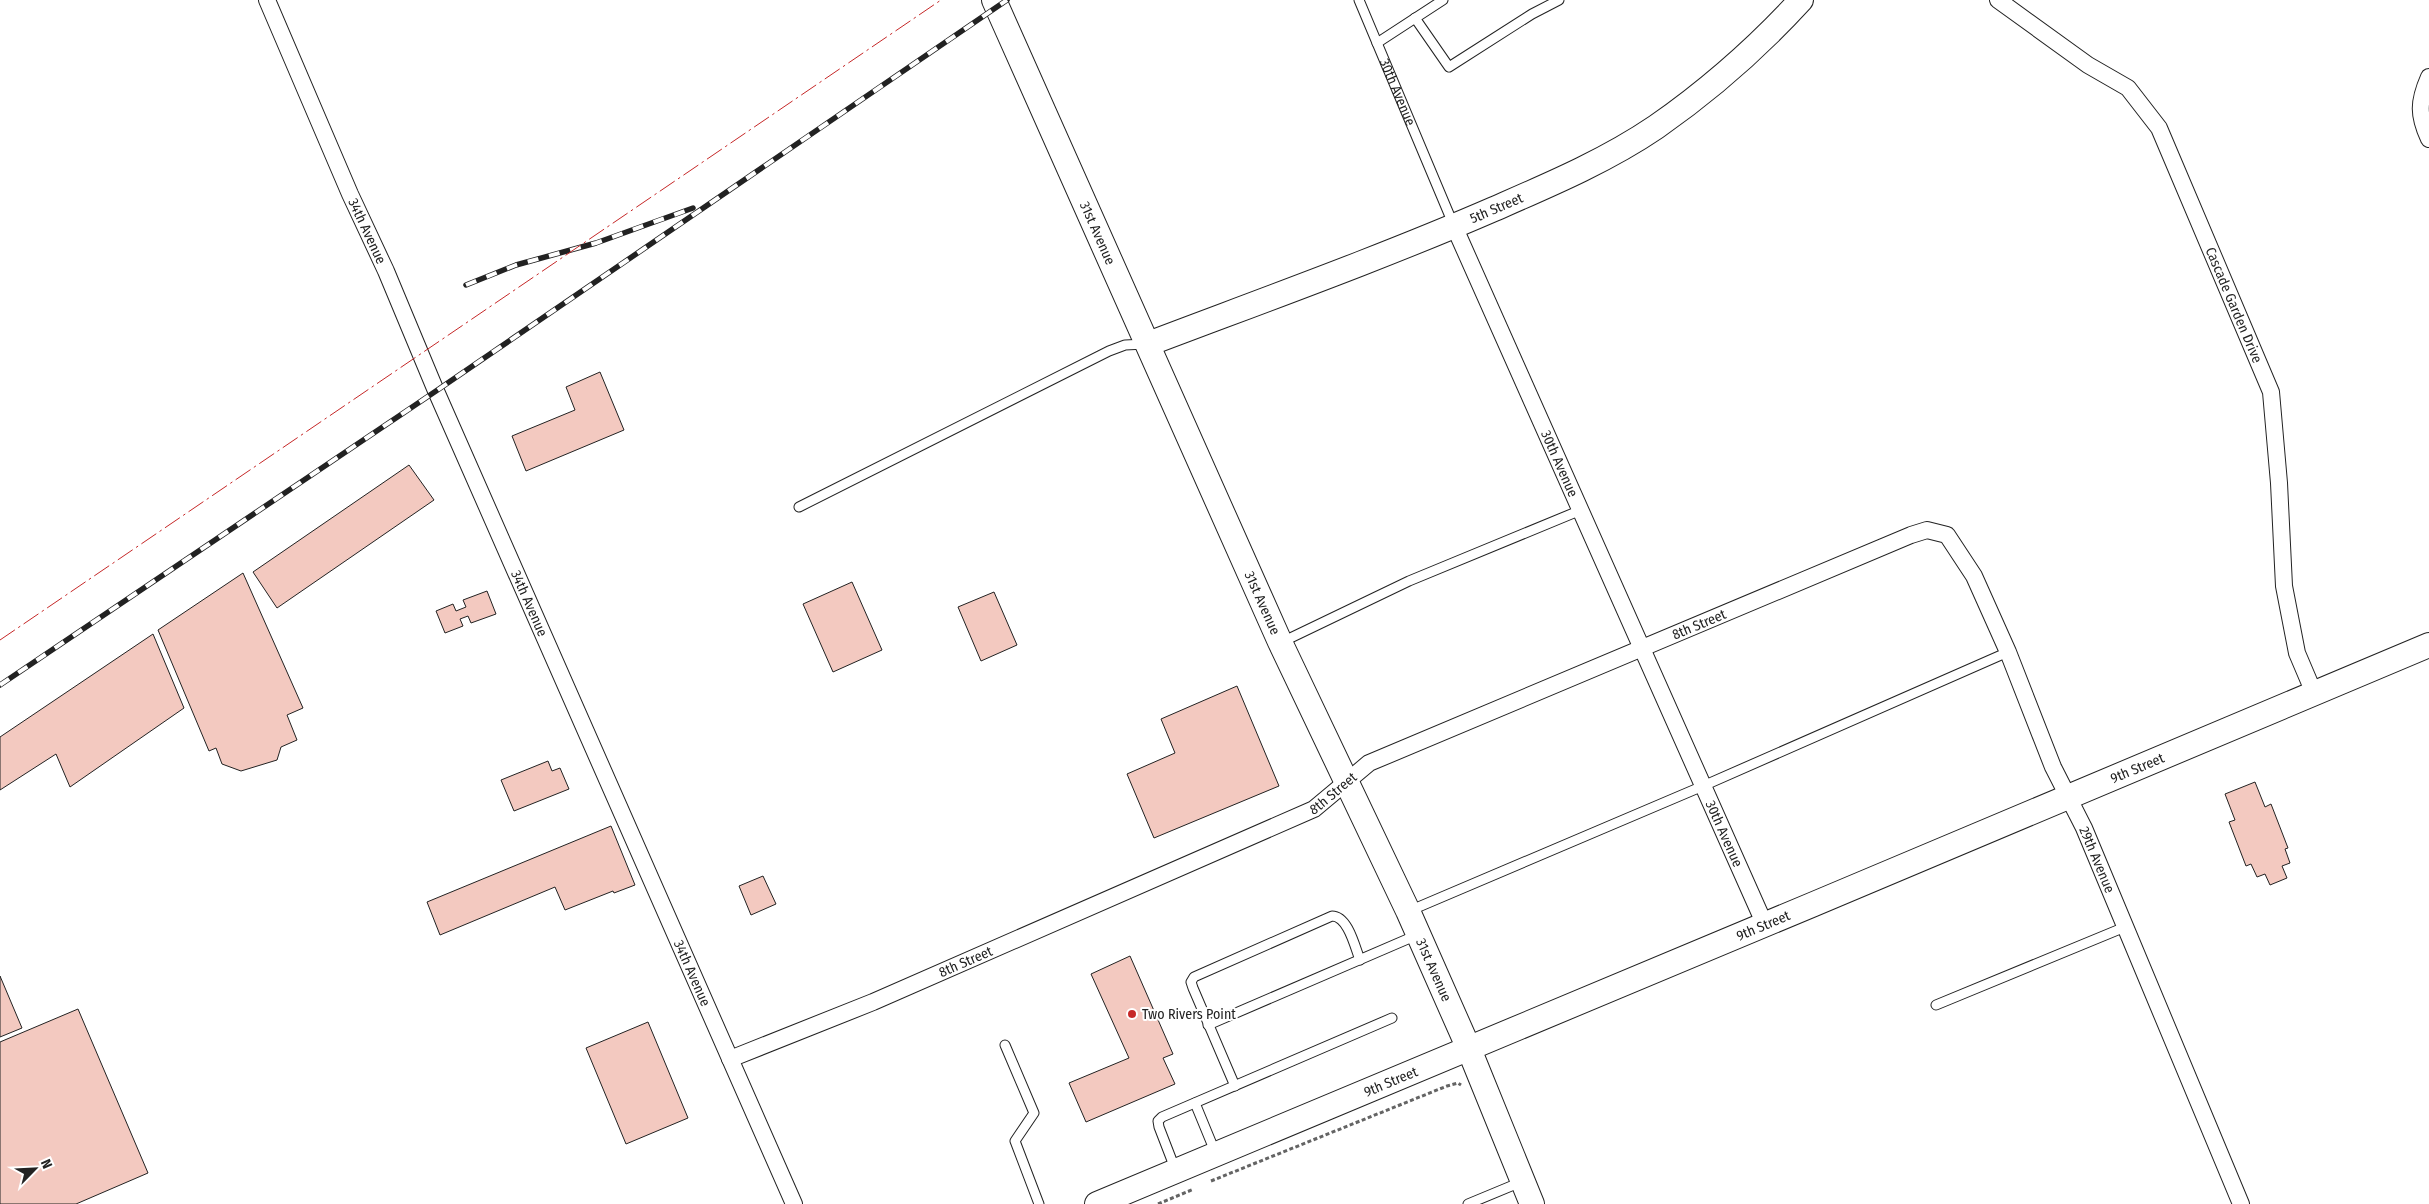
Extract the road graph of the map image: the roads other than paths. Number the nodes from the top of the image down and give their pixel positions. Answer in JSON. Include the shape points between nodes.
{"nodes":[{"id":1,"x":267,"y":0,"type":"edge"},
{"id":2,"x":994,"y":0,"type":"edge"},
{"id":3,"x":1359,"y":0,"type":"edge"},
{"id":4,"x":1443,"y":0,"type":"edge"},
{"id":5,"x":1559,"y":0,"type":"edge"},
{"id":6,"x":1801,"y":0,"type":"edge"},
{"id":7,"x":1998,"y":0,"type":"edge"},
{"id":8,"x":1415,"y":18,"type":"junction"},
{"id":9,"x":1377,"y":43,"type":"junction"},
{"id":10,"x":2429,"y":77,"type":"edge"},
{"id":11,"x":2429,"y":139,"type":"edge"},
{"id":12,"x":1454,"y":226,"type":"junction"},
{"id":13,"x":1148,"y":344,"type":"junction"},
{"id":14,"x":799,"y":507,"type":"dead end"},
{"id":15,"x":1581,"y":510,"type":"junction"},
{"id":16,"x":1936,"y":530,"type":"joint"},
{"id":17,"x":1280,"y":642,"type":"junction"},
{"id":18,"x":2429,"y":645,"type":"edge"},
{"id":19,"x":1642,"y":649,"type":"junction"},
{"id":20,"x":2008,"y":652,"type":"junction"},
{"id":21,"x":2314,"y":693,"type":"junction"},
{"id":22,"x":1346,"y":782,"type":"junction"},
{"id":23,"x":1703,"y":786,"type":"junction"},
{"id":24,"x":2068,"y":797,"type":"junction"},
{"id":25,"x":1408,"y":911,"type":"junction"},
{"id":26,"x":1765,"y":925,"type":"junction"},
{"id":27,"x":2125,"y":927,"type":"junction"},
{"id":28,"x":1417,"y":935,"type":"junction"},
{"id":29,"x":1360,"y":960,"type":"junction"},
{"id":30,"x":1936,"y":1005,"type":"dead end"},
{"id":31,"x":1392,"y":1018,"type":"dead end"},
{"id":32,"x":1208,"y":1025,"type":"junction"},
{"id":33,"x":1005,"y":1044,"type":"dead end"},
{"id":34,"x":1468,"y":1049,"type":"junction"},
{"id":35,"x":730,"y":1059,"type":"junction"},
{"id":36,"x":1235,"y":1086,"type":"junction"},
{"id":37,"x":1195,"y":1103,"type":"junction"},
{"id":38,"x":1216,"y":1155,"type":"junction"},
{"id":39,"x":1176,"y":1171,"type":"junction"},
{"id":40,"x":1522,"y":1181,"type":"junction"},
{"id":41,"x":794,"y":1204,"type":"edge"},
{"id":42,"x":1039,"y":1204,"type":"edge"},
{"id":43,"x":1097,"y":1204,"type":"edge"},
{"id":44,"x":1468,"y":1204,"type":"edge"},
{"id":45,"x":1532,"y":1204,"type":"edge"},
{"id":46,"x":2240,"y":1204,"type":"edge"}],
"edges":[{"from":1,"to":35,"type":"street","name":"34th Avenue"},
{"from":2,"to":13,"type":"street","name":"31st Avenue"},
{"from":3,"to":9,"type":"lane","name":"30th Avenue"},
{"from":4,"to":8,"type":"lane"},
{"from":5,"to":8,"type":"lane","via":[[1449,67]]},
{"from":6,"to":12,"type":"street","name":"5th Street","via":[[1740,61],[1655,128],[1562,179]]},
{"from":7,"to":21,"type":"street","name":"Cascade Garden Drive","via":[[2088,65],[2128,88],[2159,128],[2271,392],[2284,586],[2297,653]]},
{"from":8,"to":9,"type":"lane"},
{"from":9,"to":12,"type":"lane","name":"30th Avenue"},
{"from":10,"to":11,"type":"street","via":[[2422,93],[2420,118]]},
{"from":12,"to":13,"type":"street","name":"5th Street"},
{"from":12,"to":15,"type":"street","name":"30th Avenue"},
{"from":13,"to":14,"type":"lane","via":[[1125,345],[1109,351]]},
{"from":13,"to":17,"type":"street","name":"31st Avenue"},
{"from":15,"to":17,"type":"lane","via":[[1409,581]]},
{"from":15,"to":19,"type":"street","name":"30th Avenue"},
{"from":16,"to":19,"type":"street","name":"8th Street","via":[[1911,535]]},
{"from":16,"to":20,"type":"street","name":"29th Avenue","via":[[1954,543],[1974,576]]},
{"from":17,"to":22,"type":"street","name":"31st Avenue"},
{"from":18,"to":21,"type":"street","name":"9th Street"},
{"from":19,"to":22,"type":"street","name":"8th Street","via":[[1369,763]]},
{"from":19,"to":23,"type":"street","name":"30th Avenue"},
{"from":20,"to":23,"type":"lane"},
{"from":20,"to":24,"type":"street","name":"29th Avenue"},
{"from":21,"to":24,"type":"street","name":"9th Street"},
{"from":22,"to":25,"type":"street","name":"31st Avenue"},
{"from":22,"to":35,"type":"street","name":"8th Street","via":[[1314,809],[873,1002]]},
{"from":23,"to":25,"type":"lane"},
{"from":23,"to":26,"type":"street","name":"30th Avenue"},
{"from":24,"to":26,"type":"street","name":"9th Street"},
{"from":24,"to":27,"type":"street","name":"29th Avenue"},
{"from":25,"to":28,"type":"street","name":"31st Avenue"},
{"from":26,"to":34,"type":"street","name":"9th Street"},
{"from":27,"to":30,"type":"lane"},
{"from":27,"to":46,"type":"street","name":"29th Avenue"},
{"from":28,"to":29,"type":"lane"},
{"from":28,"to":34,"type":"street","name":"31st Avenue"},
{"from":29,"to":32,"type":"lane"},
{"from":29,"to":32,"type":"lane","via":[[1343,920],[1332,916],[1194,977],[1191,982]]},
{"from":31,"to":36,"type":"lane"},
{"from":32,"to":36,"type":"lane"},
{"from":33,"to":42,"type":"lane","via":[[1034,1113],[1015,1141]]},
{"from":34,"to":38,"type":"street","name":"9th Street"},
{"from":34,"to":40,"type":"street","name":"31st Avenue"},
{"from":35,"to":41,"type":"street","name":"34th Avenue"},
{"from":36,"to":37,"type":"lane"},
{"from":37,"to":38,"type":"lane"},
{"from":37,"to":39,"type":"lane","via":[[1158,1121]]},
{"from":38,"to":39,"type":"street","name":"9th Street"},
{"from":39,"to":43,"type":"street","name":"9th Street"},
{"from":40,"to":44,"type":"lane"},
{"from":40,"to":45,"type":"street","name":"31st Avenue"}]}
